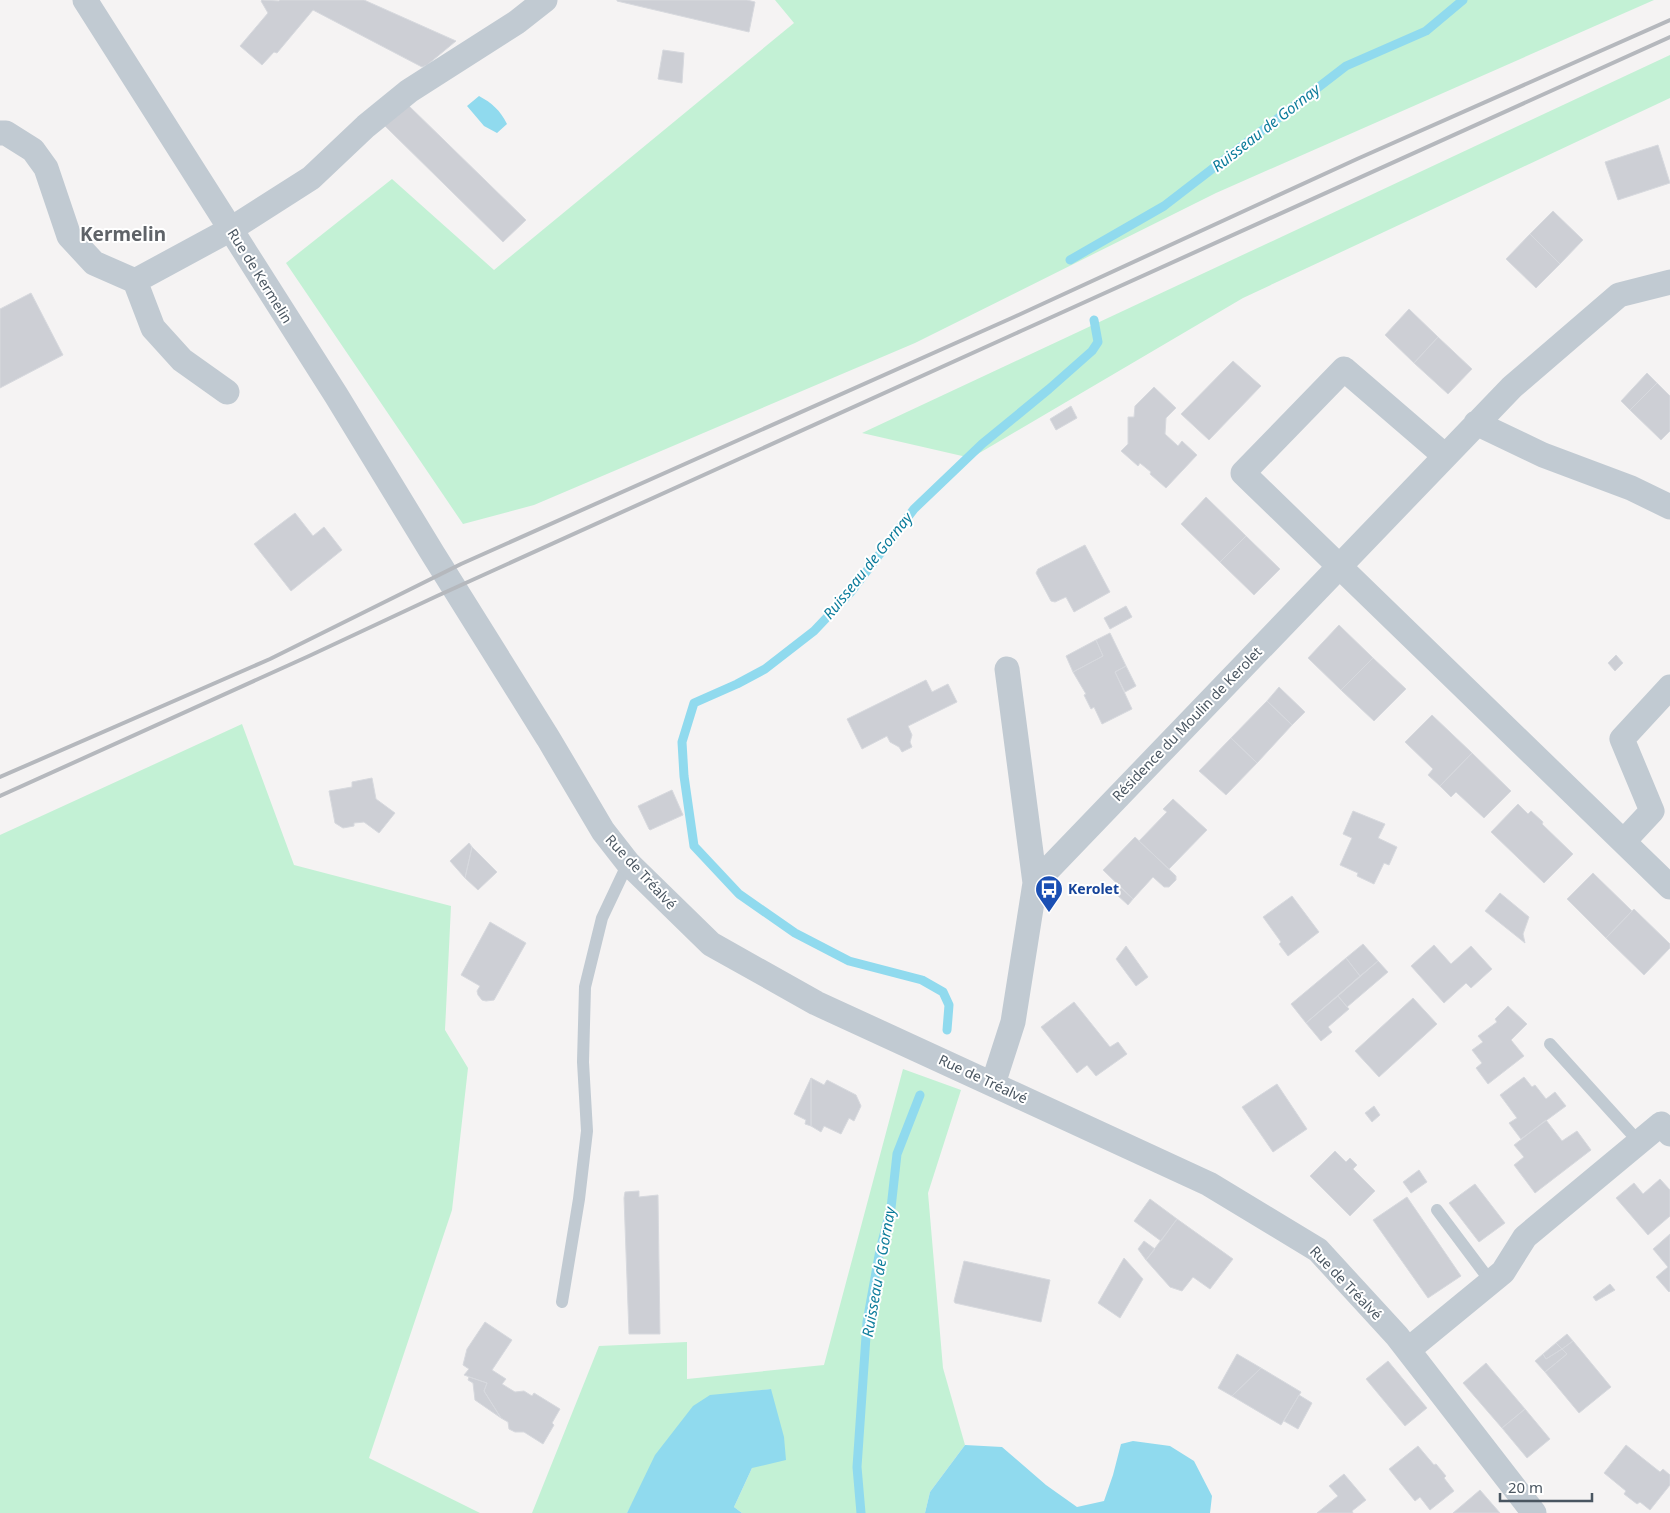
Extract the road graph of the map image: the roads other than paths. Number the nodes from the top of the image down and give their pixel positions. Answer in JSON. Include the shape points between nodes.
{"nodes":[{"id":1,"x":86,"y":0,"type":"edge"},
{"id":2,"x":545,"y":0,"type":"edge"},
{"id":3,"x":0,"y":132,"type":"edge"},
{"id":4,"x":230,"y":229,"type":"junction"},
{"id":5,"x":135,"y":281,"type":"junction"},
{"id":6,"x":1670,"y":282,"type":"edge"},
{"id":7,"x":227,"y":392,"type":"dead end"},
{"id":8,"x":1476,"y":423,"type":"junction"},
{"id":9,"x":1446,"y":456,"type":"junction"},
{"id":10,"x":1670,"y":507,"type":"edge"},
{"id":11,"x":1338,"y":566,"type":"junction"},
{"id":12,"x":469,"y":612,"type":"joint"},
{"id":13,"x":1007,"y":669,"type":"dead end"},
{"id":14,"x":1670,"y":687,"type":"edge"},
{"id":15,"x":1624,"y":841,"type":"junction"},
{"id":16,"x":628,"y":863,"type":"junction"},
{"id":17,"x":1035,"y":882,"type":"junction"},
{"id":18,"x":1670,"y":886,"type":"edge"},
{"id":19,"x":1550,"y":1044,"type":"dead end"},
{"id":20,"x":993,"y":1084,"type":"junction"},
{"id":21,"x":1670,"y":1134,"type":"edge"},
{"id":22,"x":1639,"y":1142,"type":"junction"},
{"id":23,"x":1437,"y":1210,"type":"dead end"},
{"id":24,"x":1491,"y":1282,"type":"junction"},
{"id":25,"x":562,"y":1302,"type":"dead end"},
{"id":26,"x":1408,"y":1350,"type":"junction"},
{"id":27,"x":1534,"y":1513,"type":"edge"}],
"edges":[{"from":1,"to":4,"type":"street","name":"Rue de Kermelin"},
{"from":2,"to":4,"type":"street","via":[[517,22],[409,91],[311,178]]},
{"from":3,"to":5,"type":"street","via":[[33,150],[46,168],[69,236],[94,263]]},
{"from":4,"to":5,"type":"street"},
{"from":4,"to":12,"type":"street","name":"Rue de Kermelin"},
{"from":5,"to":7,"type":"street","via":[[153,328],[182,360]]},
{"from":6,"to":8,"type":"street","name":"Résidence du Moulin de Kerolet","via":[[1619,295],[1512,387]]},
{"from":8,"to":9,"type":"street","name":"Résidence du Moulin de Kerolet"},
{"from":8,"to":10,"type":"street","via":[[1543,455],[1632,488]]},
{"from":9,"to":11,"type":"street","name":"Résidence du Moulin de Kerolet"},
{"from":9,"to":11,"type":"street","via":[[1344,369],[1244,473]]},
{"from":11,"to":15,"type":"street"},
{"from":11,"to":17,"type":"street","name":"Résidence du Moulin de Kerolet"},
{"from":12,"to":16,"type":"street","name":"Rue de Tréalvé","via":[[552,743],[603,832]]},
{"from":13,"to":17,"type":"street"},
{"from":14,"to":15,"type":"street","via":[[1622,739],[1652,811]]},
{"from":15,"to":18,"type":"street"},
{"from":16,"to":20,"type":"street","name":"Rue de Tréalvé","via":[[711,944],[816,1003]]},
{"from":16,"to":25,"type":"lane","via":[[602,918],[585,987],[587,1131]]},
{"from":17,"to":20,"type":"street","via":[[1012,1022]]},
{"from":19,"to":22,"type":"lane"},
{"from":20,"to":26,"type":"street","name":"Rue de Tréalvé","via":[[1209,1184],[1318,1250]]},
{"from":21,"to":22,"type":"street","via":[[1660,1124]]},
{"from":22,"to":24,"type":"street","via":[[1525,1237],[1503,1272]]},
{"from":23,"to":24,"type":"lane"},
{"from":24,"to":26,"type":"street"},
{"from":26,"to":27,"type":"street","name":"Rue de Tréalvé"}]}
